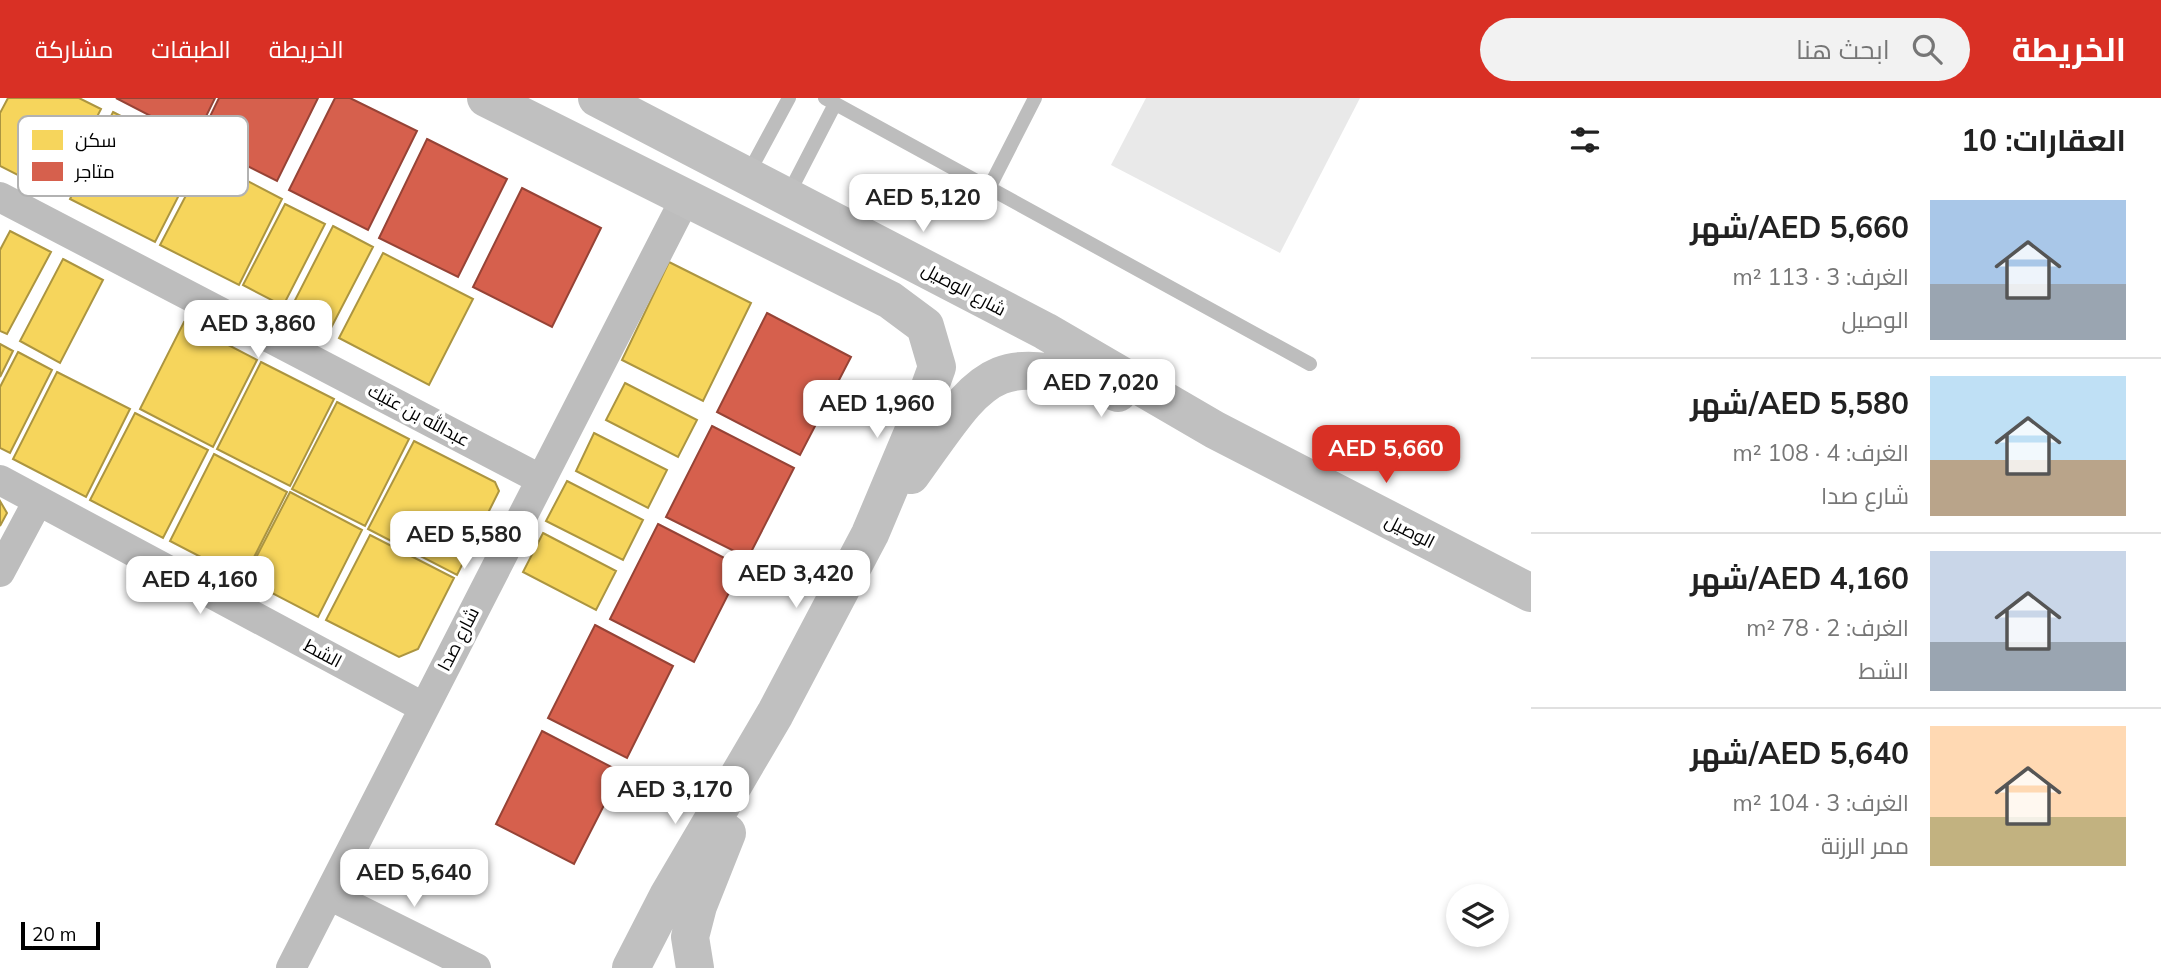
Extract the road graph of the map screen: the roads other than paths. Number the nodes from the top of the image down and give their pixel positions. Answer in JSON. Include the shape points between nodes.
{"nodes":[{"id":1,"x":486,"y":98,"type":"edge"},
{"id":2,"x":597,"y":98,"type":"edge"},
{"id":3,"x":789,"y":98,"type":"edge"},
{"id":4,"x":1035,"y":98,"type":"edge"},
{"id":5,"x":830,"y":101,"type":"edge"},
{"id":6,"x":747,"y":175,"type":"junction"},
{"id":7,"x":988,"y":190,"type":"junction"},
{"id":8,"x":0,"y":197,"type":"edge"},
{"id":9,"x":787,"y":197,"type":"junction"},
{"id":10,"x":685,"y":199,"type":"junction"},
{"id":11,"x":1310,"y":364,"type":"dead end"},
{"id":12,"x":1215,"y":430,"type":"junction"},
{"id":13,"x":540,"y":479,"type":"junction"},
{"id":14,"x":0,"y":481,"type":"edge"},
{"id":15,"x":38,"y":501,"type":"junction"},
{"id":16,"x":870,"y":534,"type":"junction"},
{"id":17,"x":0,"y":572,"type":"edge"},
{"id":18,"x":1531,"y":593,"type":"edge"},
{"id":19,"x":423,"y":707,"type":"junction"},
{"id":20,"x":775,"y":714,"type":"junction"},
{"id":21,"x":329,"y":895,"type":"junction"},
{"id":22,"x":291,"y":968,"type":"edge"},
{"id":23,"x":477,"y":968,"type":"edge"},
{"id":24,"x":631,"y":968,"type":"edge"},
{"id":25,"x":695,"y":968,"type":"edge"}],
"edges":[{"from":1,"to":10,"type":"street"},
{"from":2,"to":6,"type":"street","name":"شارع الوصيل"},
{"from":3,"to":6,"type":"lane"},
{"from":4,"to":7,"type":"lane"},
{"from":5,"to":7,"type":"lane"},
{"from":5,"to":9,"type":"lane"},
{"from":6,"to":9,"type":"street","name":"شارع الوصيل"},
{"from":7,"to":11,"type":"lane"},
{"from":8,"to":13,"type":"street","name":"عبدالله بن عتيك"},
{"from":9,"to":12,"type":"street","name":"شارع الوصيل","via":[[1045,331]]},
{"from":10,"to":13,"type":"street","name":"شارع صدا"},
{"from":10,"to":16,"type":"street","via":[[890,300],[925,327],[937,367]]},
{"from":12,"to":16,"type":"street","via":[[1076,377],[1021,370],[985,381],[964,401]]},
{"from":12,"to":18,"type":"street","name":"الوصيل"},
{"from":13,"to":19,"type":"street","name":"شارع صدا"},
{"from":14,"to":15,"type":"street","name":"الشط"},
{"from":15,"to":17,"type":"street"},
{"from":15,"to":19,"type":"street","name":"الشط"},
{"from":16,"to":20,"type":"street"},
{"from":19,"to":21,"type":"street","name":"شارع صدا"},
{"from":20,"to":24,"type":"street"},
{"from":20,"to":25,"type":"street","via":[[698,906],[690,937]]},
{"from":21,"to":22,"type":"street","name":"شارع صدا"},
{"from":21,"to":23,"type":"street"}]}
